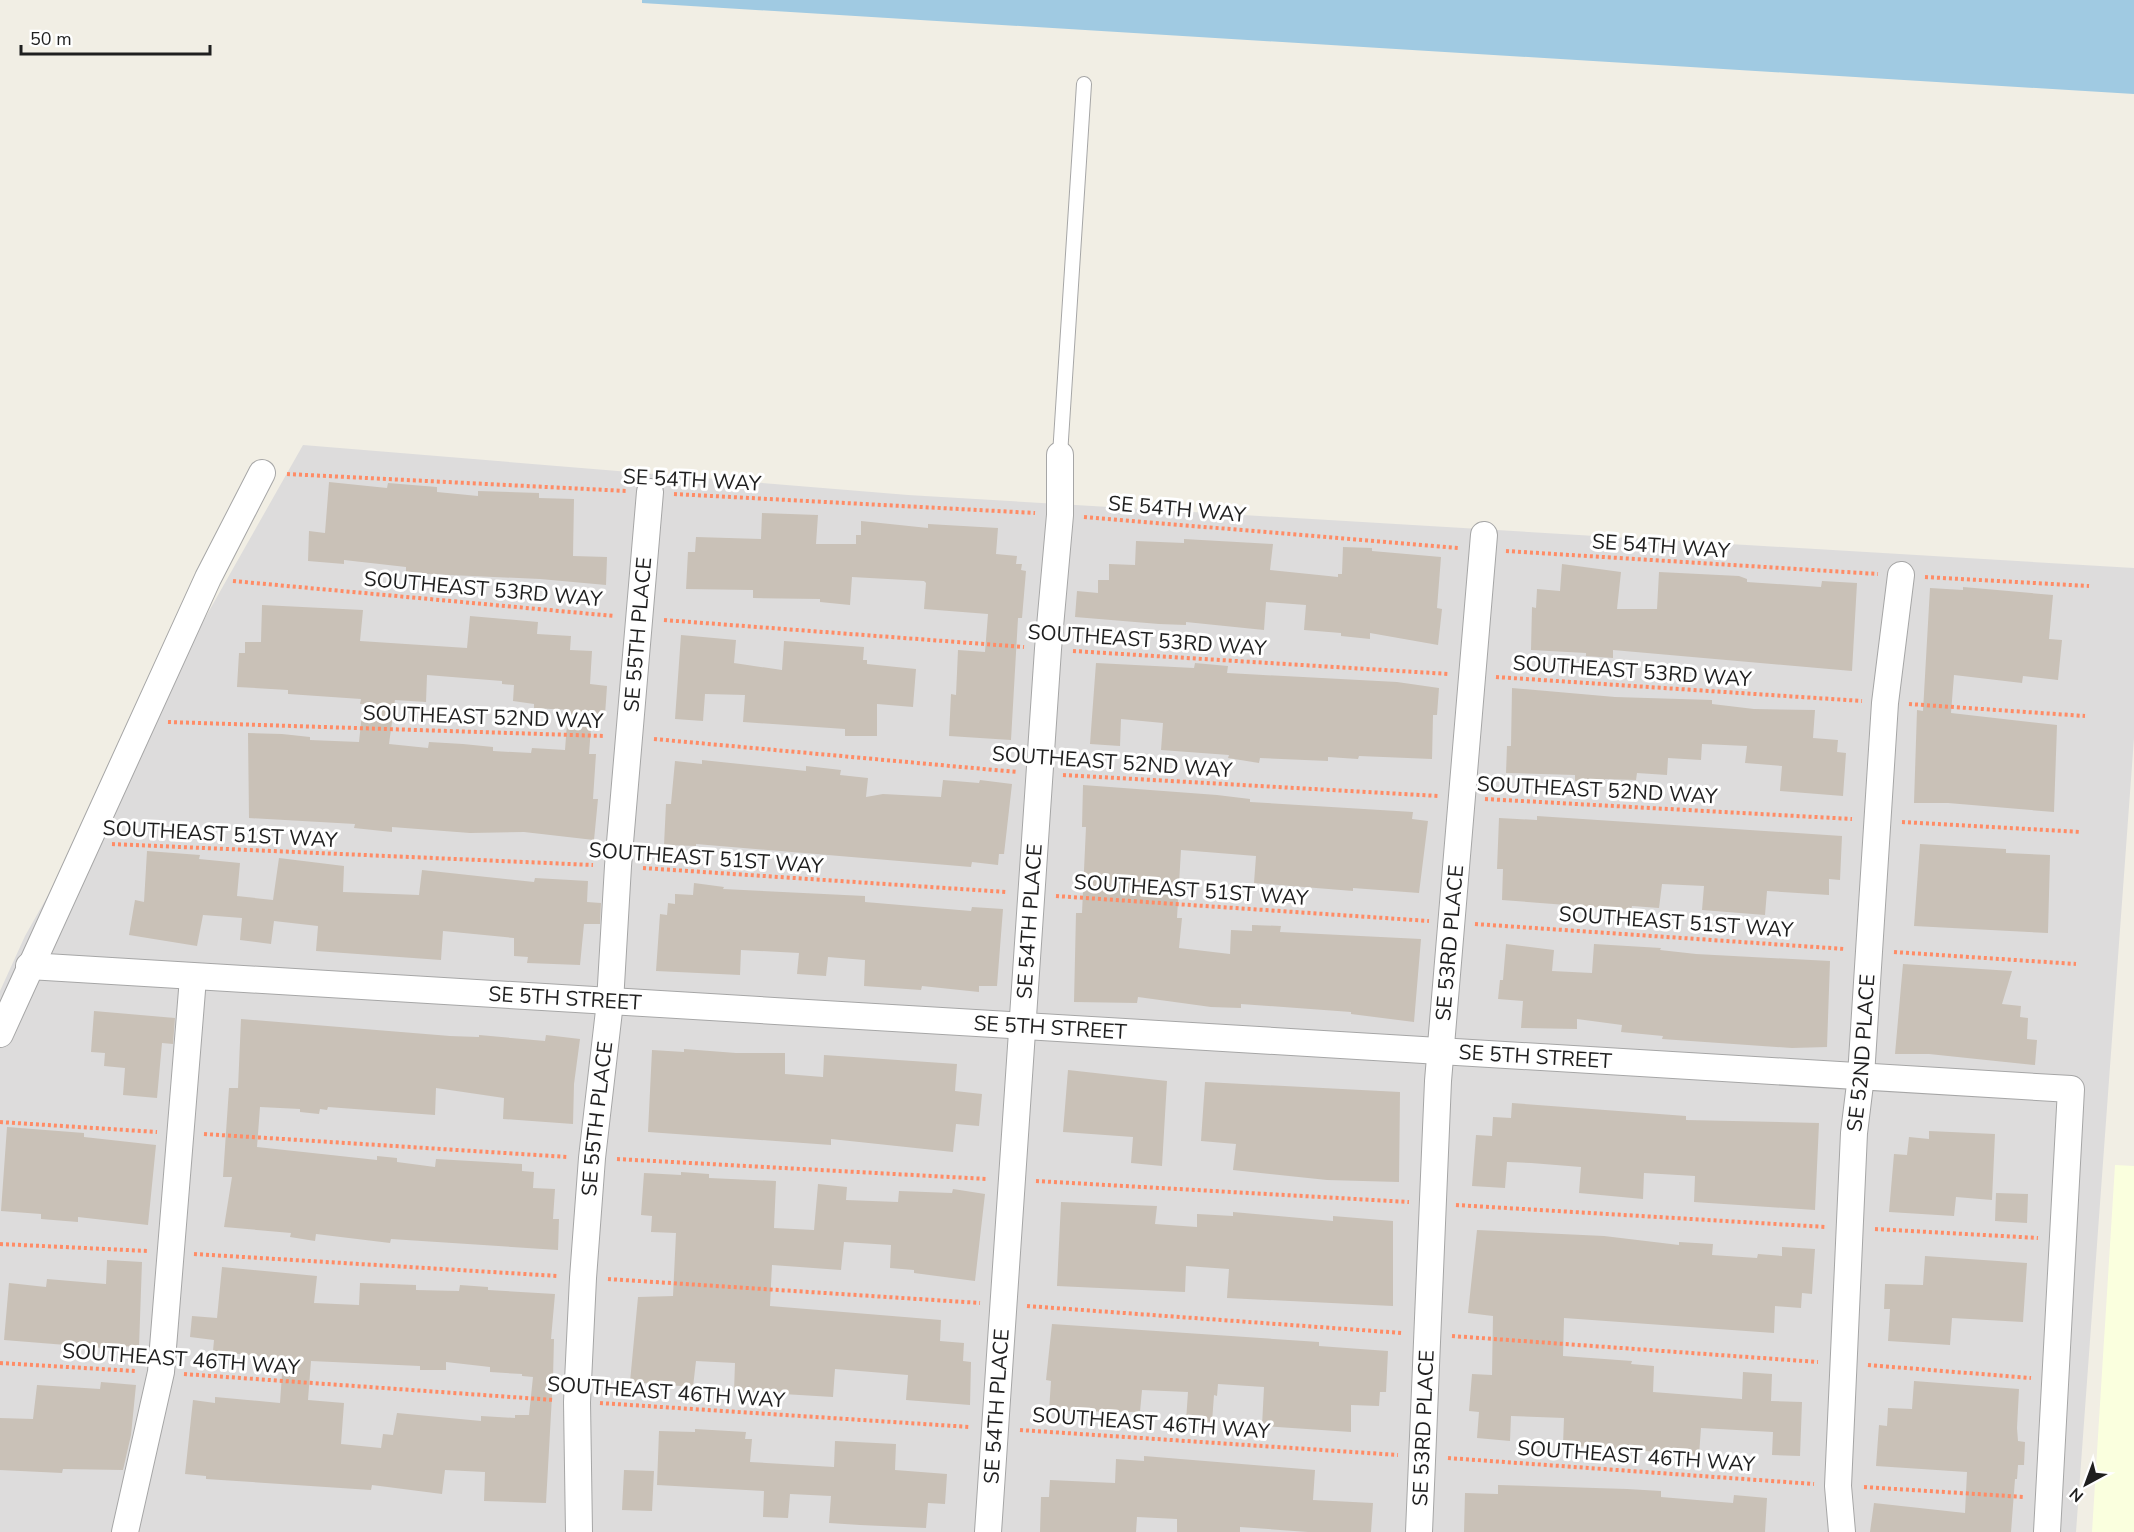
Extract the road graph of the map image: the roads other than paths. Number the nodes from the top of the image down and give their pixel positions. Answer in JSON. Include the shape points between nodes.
{"nodes":[{"id":1,"x":1084,"y":84,"type":"dead end"},
{"id":2,"x":1060,"y":455,"type":"joint"},
{"id":3,"x":262,"y":473,"type":"road end"},
{"id":4,"x":650,"y":492,"type":"road end"},
{"id":5,"x":1484,"y":542,"type":"road end"},
{"id":6,"x":1901,"y":575,"type":"road end"},
{"id":7,"x":29,"y":966,"type":"junction"},
{"id":8,"x":193,"y":978,"type":"junction"},
{"id":9,"x":610,"y":1002,"type":"junction"},
{"id":10,"x":1024,"y":1027,"type":"junction"},
{"id":11,"x":0,"y":1034,"type":"edge"},
{"id":12,"x":1440,"y":1052,"type":"junction"},
{"id":13,"x":1861,"y":1076,"type":"junction"},
{"id":14,"x":125,"y":1532,"type":"edge"},
{"id":15,"x":579,"y":1532,"type":"edge"},
{"id":16,"x":988,"y":1532,"type":"edge"},
{"id":17,"x":1419,"y":1532,"type":"edge"},
{"id":18,"x":1842,"y":1532,"type":"edge"},
{"id":19,"x":2047,"y":1532,"type":"edge"}],
"edges":[{"from":1,"to":2,"type":"lane"},
{"from":2,"to":10,"type":"street","name":"SE 54TH PLACE","via":[[1060,514]]},
{"from":3,"to":7,"type":"street","via":[[208,578]]},
{"from":4,"to":9,"type":"street","name":"SE 55TH PLACE"},
{"from":5,"to":12,"type":"street","name":"SE 53RD PLACE"},
{"from":6,"to":13,"type":"street","name":"SE 52ND PLACE","via":[[1886,703]]},
{"from":7,"to":8,"type":"street","name":"SE 5TH STREET"},
{"from":7,"to":11,"type":"street"},
{"from":8,"to":9,"type":"street","name":"SE 5TH STREET"},
{"from":8,"to":14,"type":"street","via":[[161,1372]]},
{"from":9,"to":10,"type":"street","name":"SE 5TH STREET"},
{"from":9,"to":15,"type":"street","name":"SE 55TH PLACE","via":[[592,1158],[576,1402]]},
{"from":10,"to":12,"type":"street","name":"SE 5TH STREET"},
{"from":10,"to":16,"type":"street","name":"SE 54TH PLACE"},
{"from":12,"to":13,"type":"street","name":"SE 5TH STREET"},
{"from":12,"to":17,"type":"street","name":"SE 53RD PLACE"},
{"from":13,"to":18,"type":"street","name":"SE 52ND PLACE","via":[[1854,1133],[1838,1486]]},
{"from":13,"to":19,"type":"street","name":"SE 5TH STREET","via":[[2071,1089]]}]}
